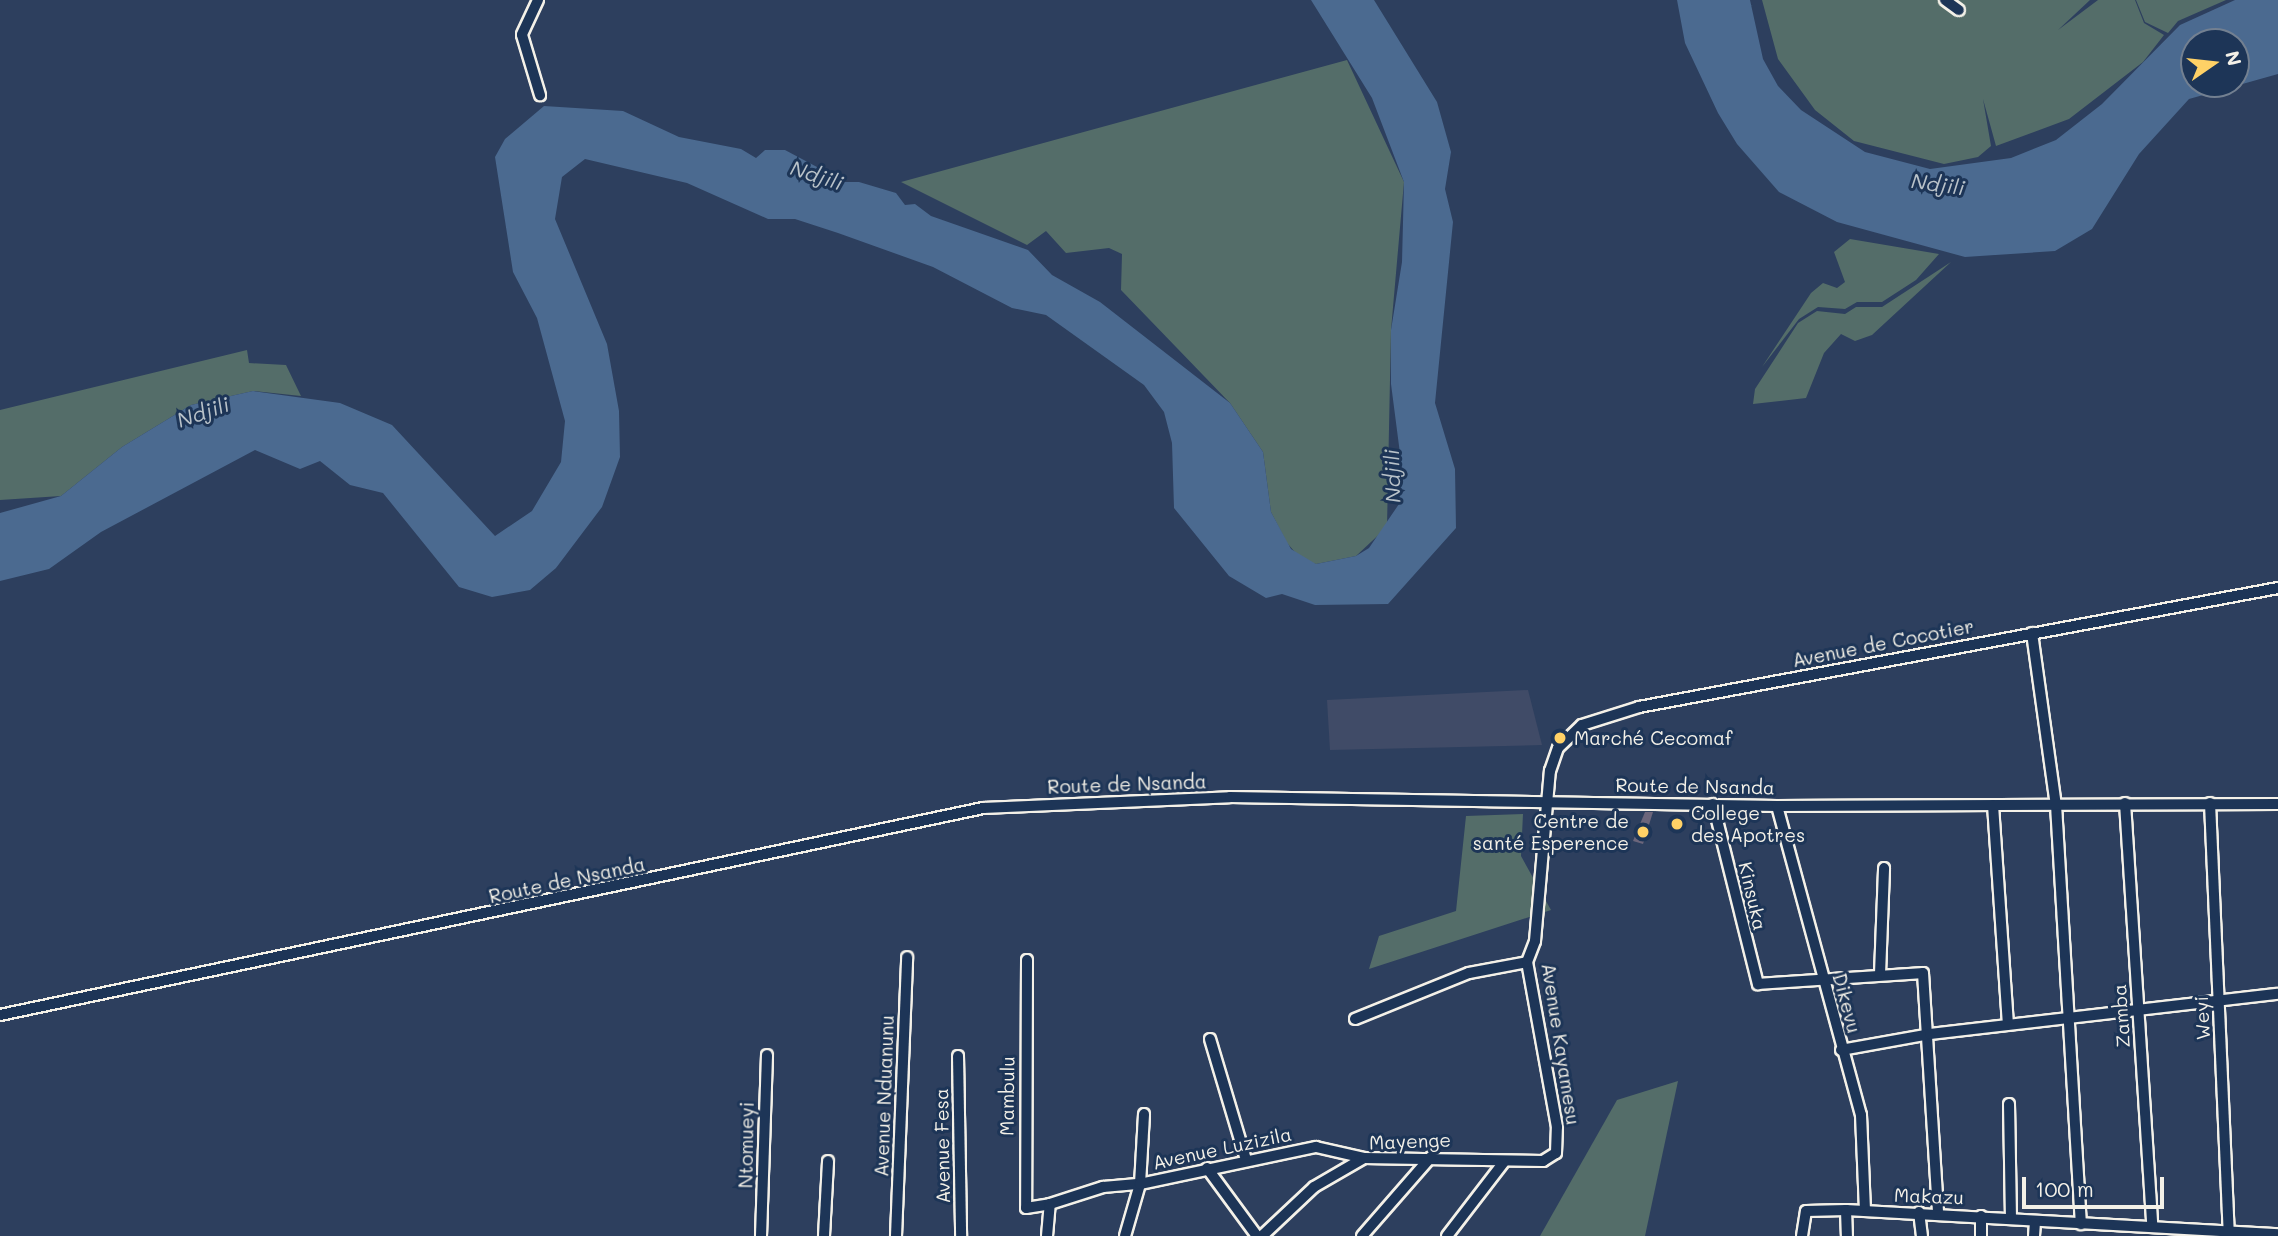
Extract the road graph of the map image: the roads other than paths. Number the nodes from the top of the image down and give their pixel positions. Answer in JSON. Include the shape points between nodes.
{"nodes":[{"id":1,"x":538,"y":0,"type":"edge"},
{"id":2,"x":1945,"y":0,"type":"edge"},
{"id":3,"x":1959,"y":10,"type":"dead end"},
{"id":4,"x":540,"y":95,"type":"dead end"},
{"id":5,"x":2278,"y":588,"type":"edge"},
{"id":6,"x":2032,"y":633,"type":"junction"},
{"id":7,"x":1548,"y":800,"type":"junction"},
{"id":8,"x":2126,"y":803,"type":"junction"},
{"id":9,"x":2210,"y":803,"type":"junction"},
{"id":10,"x":1713,"y":804,"type":"junction"},
{"id":11,"x":2278,"y":804,"type":"edge"},
{"id":12,"x":1993,"y":805,"type":"junction"},
{"id":13,"x":2056,"y":805,"type":"junction"},
{"id":14,"x":1777,"y":806,"type":"junction"},
{"id":15,"x":1884,"y":867,"type":"dead end"},
{"id":16,"x":907,"y":957,"type":"dead end"},
{"id":17,"x":1027,"y":960,"type":"dead end"},
{"id":18,"x":1527,"y":962,"type":"junction"},
{"id":19,"x":1880,"y":974,"type":"junction"},
{"id":20,"x":1821,"y":979,"type":"junction"},
{"id":21,"x":2278,"y":993,"type":"edge"},
{"id":22,"x":2219,"y":1000,"type":"junction"},
{"id":23,"x":2138,"y":1007,"type":"junction"},
{"id":24,"x":0,"y":1015,"type":"edge"},
{"id":25,"x":2067,"y":1017,"type":"junction"},
{"id":26,"x":1355,"y":1019,"type":"dead end"},
{"id":27,"x":2008,"y":1024,"type":"junction"},
{"id":28,"x":1930,"y":1034,"type":"junction"},
{"id":29,"x":1210,"y":1039,"type":"dead end"},
{"id":30,"x":1841,"y":1050,"type":"junction"},
{"id":31,"x":767,"y":1055,"type":"dead end"},
{"id":32,"x":958,"y":1056,"type":"dead end"},
{"id":33,"x":2009,"y":1104,"type":"dead end"},
{"id":34,"x":1144,"y":1114,"type":"dead end"},
{"id":35,"x":1431,"y":1157,"type":"junction"},
{"id":36,"x":1364,"y":1158,"type":"junction"},
{"id":37,"x":1246,"y":1160,"type":"junction"},
{"id":38,"x":828,"y":1161,"type":"dead end"},
{"id":39,"x":1543,"y":1161,"type":"joint"},
{"id":40,"x":1504,"y":1162,"type":"junction"},
{"id":41,"x":1207,"y":1168,"type":"junction"},
{"id":42,"x":1140,"y":1184,"type":"junction"},
{"id":43,"x":1050,"y":1204,"type":"junction"},
{"id":44,"x":1846,"y":1210,"type":"junction"},
{"id":45,"x":1865,"y":1211,"type":"junction"},
{"id":46,"x":1919,"y":1212,"type":"junction"},
{"id":47,"x":1938,"y":1212,"type":"junction"},
{"id":48,"x":1980,"y":1216,"type":"junction"},
{"id":49,"x":2011,"y":1218,"type":"junction"},
{"id":50,"x":2035,"y":1220,"type":"junction"},
{"id":51,"x":2081,"y":1224,"type":"junction"},
{"id":52,"x":2152,"y":1226,"type":"junction"},
{"id":53,"x":2104,"y":1230,"type":"edge"},
{"id":54,"x":2174,"y":1232,"type":"edge"},
{"id":55,"x":2229,"y":1234,"type":"edge"},
{"id":56,"x":2278,"y":1234,"type":"edge"},
{"id":57,"x":761,"y":1236,"type":"edge"},
{"id":58,"x":824,"y":1236,"type":"edge"},
{"id":59,"x":896,"y":1236,"type":"edge"},
{"id":60,"x":961,"y":1236,"type":"edge"},
{"id":61,"x":1047,"y":1236,"type":"edge"},
{"id":62,"x":1125,"y":1236,"type":"edge"},
{"id":63,"x":1257,"y":1236,"type":"edge"},
{"id":64,"x":1262,"y":1236,"type":"edge"},
{"id":65,"x":1362,"y":1236,"type":"edge"},
{"id":66,"x":1447,"y":1236,"type":"edge"},
{"id":67,"x":1801,"y":1236,"type":"edge"},
{"id":68,"x":1847,"y":1236,"type":"edge"},
{"id":69,"x":1922,"y":1236,"type":"edge"},
{"id":70,"x":1982,"y":1236,"type":"edge"},
{"id":71,"x":2034,"y":1236,"type":"edge"}],
"edges":[{"from":1,"to":4,"type":"street","via":[[522,35]]},
{"from":2,"to":3,"type":"street"},
{"from":5,"to":6,"type":"street","name":"Avenue de Cocotier"},
{"from":6,"to":7,"type":"street","name":"Avenue de Cocotier","via":[[1598,715],[1558,748]]},
{"from":6,"to":13,"type":"street"},
{"from":7,"to":10,"type":"street","name":"Route de Nsanda"},
{"from":7,"to":18,"type":"street","name":"Avenue Kayamesu","via":[[1535,941]]},
{"from":7,"to":24,"type":"street","name":"Route de Nsanda","via":[[1230,797],[983,807]]},
{"from":8,"to":9,"type":"street","name":"Route de Nsanda"},
{"from":8,"to":13,"type":"street","name":"Route de Nsanda"},
{"from":8,"to":23,"type":"street","name":"Zamba"},
{"from":9,"to":11,"type":"street","name":"Route de Nsanda"},
{"from":9,"to":22,"type":"street","name":"Weyi"},
{"from":10,"to":14,"type":"street","name":"Route de Nsanda"},
{"from":10,"to":20,"type":"street","name":"Kinsuka","via":[[1758,984]]},
{"from":12,"to":13,"type":"street","name":"Route de Nsanda"},
{"from":12,"to":14,"type":"street","name":"Route de Nsanda"},
{"from":12,"to":27,"type":"street"},
{"from":13,"to":25,"type":"street"},
{"from":14,"to":20,"type":"street","name":"Dikevu"},
{"from":15,"to":19,"type":"street"},
{"from":16,"to":59,"type":"street","name":"Avenue Nduanunu"},
{"from":17,"to":43,"type":"street","name":"Mambulu","via":[[1026,1208]]},
{"from":18,"to":26,"type":"street","via":[[1469,972]]},
{"from":18,"to":39,"type":"street","name":"Avenue Kayamesu","via":[[1557,1127],[1556,1153]]},
{"from":19,"to":20,"type":"street"},
{"from":19,"to":28,"type":"street","via":[[1923,973]]},
{"from":20,"to":30,"type":"street","name":"Dikevu"},
{"from":21,"to":22,"type":"street"},
{"from":22,"to":23,"type":"street"},
{"from":22,"to":55,"type":"street","name":"Weyi"},
{"from":23,"to":25,"type":"street"},
{"from":23,"to":52,"type":"street","name":"Zamba"},
{"from":25,"to":27,"type":"street"},
{"from":25,"to":51,"type":"street"},
{"from":27,"to":28,"type":"street"},
{"from":28,"to":30,"type":"street"},
{"from":28,"to":47,"type":"street"},
{"from":29,"to":37,"type":"street"},
{"from":30,"to":45,"type":"street","name":"Dikevu","via":[[1861,1115]]},
{"from":31,"to":57,"type":"street","name":"Ntomueyi"},
{"from":32,"to":60,"type":"street","name":"Avenue Fesa"},
{"from":33,"to":49,"type":"street"},
{"from":34,"to":42,"type":"street"},
{"from":35,"to":36,"type":"street","name":"Mayenge"},
{"from":35,"to":40,"type":"street","name":"Mayenge"},
{"from":35,"to":65,"type":"street"},
{"from":36,"to":37,"type":"street","name":"Avenue Luzizila","via":[[1316,1147]]},
{"from":36,"to":64,"type":"street","name":"Mayenge","via":[[1314,1187]]},
{"from":37,"to":41,"type":"street","name":"Avenue Luzizila"},
{"from":38,"to":58,"type":"street"},
{"from":39,"to":40,"type":"street","name":"Mayenge"},
{"from":40,"to":66,"type":"street"},
{"from":41,"to":42,"type":"street","name":"Avenue Luzizila"},
{"from":41,"to":63,"type":"street"},
{"from":42,"to":43,"type":"street","via":[[1103,1187]]},
{"from":42,"to":62,"type":"street","name":"Avenue Luzizila"},
{"from":43,"to":61,"type":"street"},
{"from":44,"to":45,"type":"street","name":"Makazu"},
{"from":44,"to":67,"type":"street","name":"Makazu","via":[[1806,1211]]},
{"from":44,"to":68,"type":"street"},
{"from":45,"to":46,"type":"street","name":"Makazu"},
{"from":46,"to":47,"type":"street","name":"Makazu"},
{"from":46,"to":69,"type":"street"},
{"from":47,"to":48,"type":"street","name":"Makazu"},
{"from":48,"to":49,"type":"street","name":"Makazu"},
{"from":48,"to":70,"type":"street"},
{"from":49,"to":50,"type":"street","name":"Makazu"},
{"from":50,"to":51,"type":"street","name":"Makazu"},
{"from":50,"to":71,"type":"street"},
{"from":51,"to":53,"type":"street","name":"Makazu"},
{"from":52,"to":53,"type":"street","name":"Makazu"},
{"from":52,"to":54,"type":"street","name":"Makazu"},
{"from":54,"to":55,"type":"street","name":"Makazu"},
{"from":55,"to":56,"type":"street","name":"Makazu"}]}
